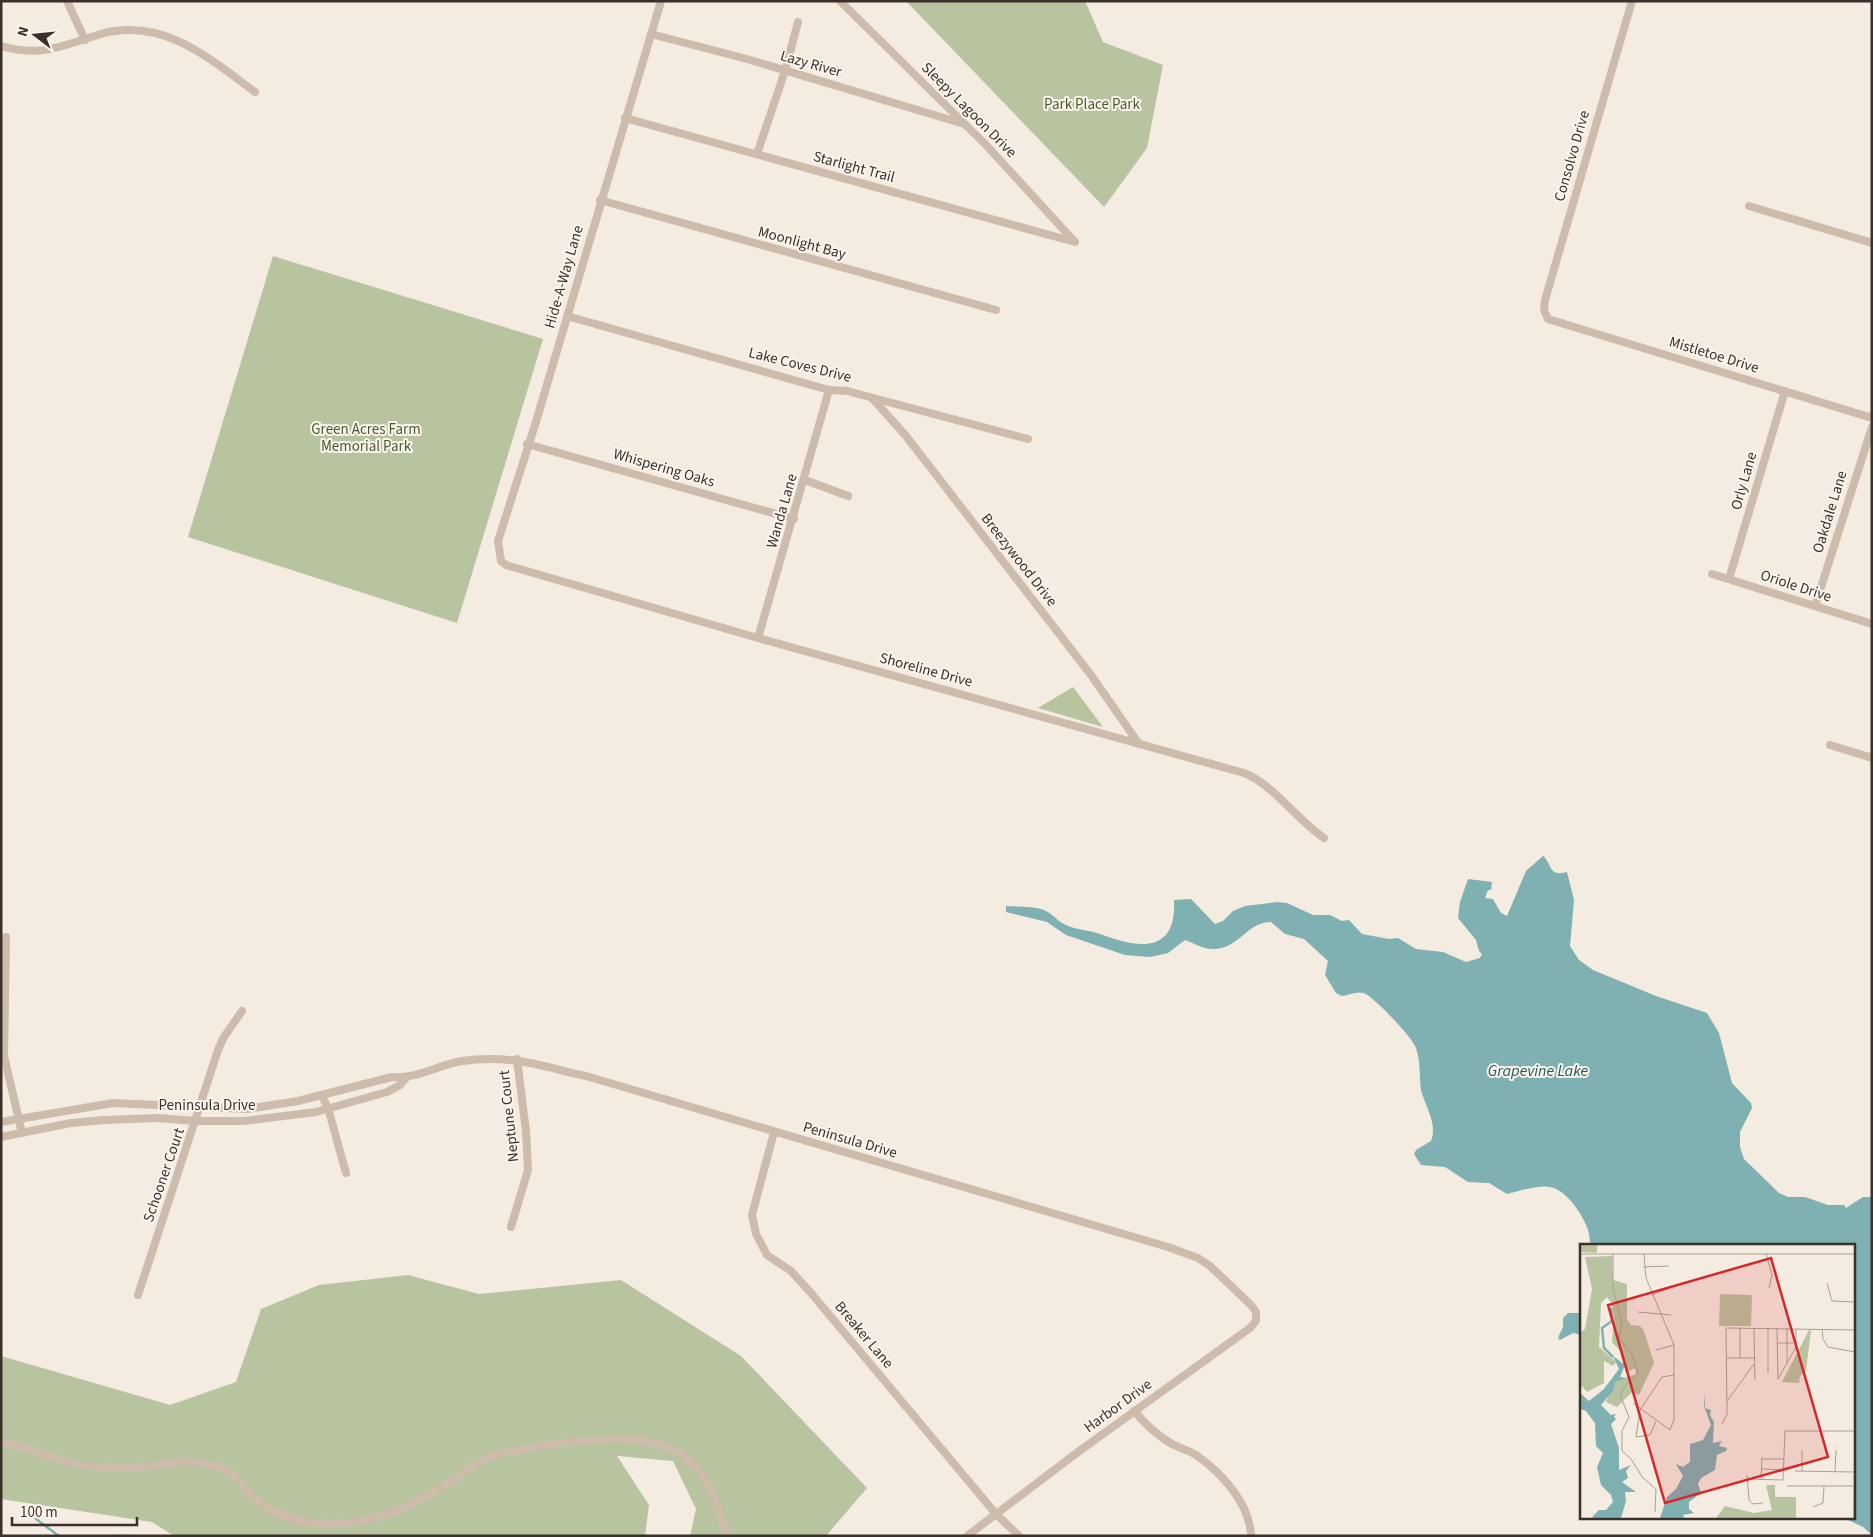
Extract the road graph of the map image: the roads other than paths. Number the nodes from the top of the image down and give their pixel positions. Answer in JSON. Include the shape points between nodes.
{"nodes":[{"id":1,"x":68,"y":1,"type":"edge"},
{"id":2,"x":661,"y":1,"type":"edge"},
{"id":3,"x":840,"y":1,"type":"edge"},
{"id":4,"x":1632,"y":1,"type":"edge"},
{"id":5,"x":798,"y":22,"type":"dead end"},
{"id":6,"x":651,"y":34,"type":"junction"},
{"id":7,"x":85,"y":40,"type":"junction"},
{"id":8,"x":1,"y":46,"type":"edge"},
{"id":9,"x":785,"y":71,"type":"junction"},
{"id":10,"x":255,"y":92,"type":"dead end"},
{"id":11,"x":625,"y":118,"type":"junction"},
{"id":12,"x":963,"y":123,"type":"junction"},
{"id":13,"x":757,"y":154,"type":"junction"},
{"id":14,"x":600,"y":200,"type":"junction"},
{"id":15,"x":1749,"y":206,"type":"dead end"},
{"id":16,"x":1075,"y":242,"type":"joint"},
{"id":17,"x":1872,"y":243,"type":"edge"},
{"id":18,"x":996,"y":310,"type":"dead end"},
{"id":19,"x":567,"y":316,"type":"junction"},
{"id":20,"x":1548,"y":319,"type":"joint"},
{"id":21,"x":829,"y":390,"type":"junction"},
{"id":22,"x":1785,"y":391,"type":"junction"},
{"id":23,"x":872,"y":398,"type":"junction"},
{"id":24,"x":1872,"y":418,"type":"edge"},
{"id":25,"x":1872,"y":426,"type":"edge"},
{"id":26,"x":1028,"y":439,"type":"dead end"},
{"id":27,"x":527,"y":444,"type":"junction"},
{"id":28,"x":805,"y":480,"type":"junction"},
{"id":29,"x":848,"y":496,"type":"dead end"},
{"id":30,"x":794,"y":519,"type":"junction"},
{"id":31,"x":501,"y":561,"type":"joint"},
{"id":32,"x":1712,"y":574,"type":"dead end"},
{"id":33,"x":1730,"y":579,"type":"junction"},
{"id":34,"x":1815,"y":606,"type":"junction"},
{"id":35,"x":1872,"y":624,"type":"edge"},
{"id":36,"x":758,"y":638,"type":"junction"},
{"id":37,"x":1140,"y":744,"type":"junction"},
{"id":38,"x":1830,"y":745,"type":"dead end"},
{"id":39,"x":1871,"y":754,"type":"edge"},
{"id":40,"x":1324,"y":838,"type":"dead end"},
{"id":41,"x":6,"y":937,"type":"dead end"},
{"id":42,"x":242,"y":1011,"type":"dead end"},
{"id":43,"x":516,"y":1059,"type":"junction"},
{"id":44,"x":406,"y":1078,"type":"junction"},
{"id":45,"x":322,"y":1096,"type":"junction"},
{"id":46,"x":200,"y":1108,"type":"junction"},
{"id":47,"x":328,"y":1108,"type":"junction"},
{"id":48,"x":19,"y":1119,"type":"junction"},
{"id":49,"x":196,"y":1121,"type":"junction"},
{"id":50,"x":1,"y":1122,"type":"edge"},
{"id":51,"x":774,"y":1132,"type":"junction"},
{"id":52,"x":22,"y":1133,"type":"junction"},
{"id":53,"x":1,"y":1137,"type":"edge"},
{"id":54,"x":346,"y":1173,"type":"dead end"},
{"id":55,"x":511,"y":1227,"type":"dead end"},
{"id":56,"x":138,"y":1295,"type":"dead end"},
{"id":57,"x":1256,"y":1321,"type":"joint"},
{"id":58,"x":1134,"y":1411,"type":"junction"},
{"id":59,"x":1,"y":1442,"type":"edge"},
{"id":60,"x":996,"y":1514,"type":"junction"},
{"id":61,"x":727,"y":1536,"type":"edge"},
{"id":62,"x":967,"y":1536,"type":"edge"},
{"id":63,"x":1020,"y":1536,"type":"edge"},
{"id":64,"x":1251,"y":1536,"type":"edge"}],
"edges":[{"from":1,"to":7,"type":"street"},
{"from":2,"to":6,"type":"street","name":"Hide-A-Way Lane"},
{"from":3,"to":12,"type":"street","name":"Sleepy Lagoon Drive"},
{"from":4,"to":20,"type":"street","name":"Consolvo Drive","via":[[1545,300],[1544,310]]},
{"from":5,"to":9,"type":"street"},
{"from":6,"to":9,"type":"street","name":"Lazy River"},
{"from":6,"to":11,"type":"street","name":"Hide-A-Way Lane"},
{"from":7,"to":8,"type":"street","via":[[41,51]]},
{"from":7,"to":10,"type":"street","via":[[107,32],[126,30],[163,34],[194,48]]},
{"from":9,"to":12,"type":"street","name":"Lazy River"},
{"from":9,"to":13,"type":"street"},
{"from":11,"to":13,"type":"street","name":"Starlight Trail"},
{"from":11,"to":14,"type":"street","name":"Hide-A-Way Lane"},
{"from":12,"to":16,"type":"street","name":"Sleepy Lagoon Drive"},
{"from":13,"to":16,"type":"street","name":"Starlight Trail"},
{"from":14,"to":18,"type":"street","name":"Moonlight Bay"},
{"from":14,"to":19,"type":"street","name":"Hide-A-Way Lane"},
{"from":15,"to":17,"type":"street"},
{"from":19,"to":21,"type":"street","name":"Lake Coves Drive"},
{"from":19,"to":27,"type":"street","name":"Hide-A-Way Lane"},
{"from":20,"to":22,"type":"street","name":"Mistletoe Drive"},
{"from":21,"to":23,"type":"street","name":"Lake Coves Drive"},
{"from":21,"to":28,"type":"street","name":"Wanda Lane"},
{"from":22,"to":24,"type":"street","name":"Mistletoe Drive"},
{"from":22,"to":33,"type":"street","name":"Orly Lane"},
{"from":23,"to":26,"type":"street","name":"Lake Coves Drive"},
{"from":23,"to":37,"type":"street","name":"Breezywood Drive","via":[[906,436]]},
{"from":25,"to":34,"type":"street","name":"Oakdale Lane"},
{"from":27,"to":30,"type":"street","name":"Whispering Oaks"},
{"from":27,"to":31,"type":"street","name":"Hide-A-Way Lane","via":[[498,541]]},
{"from":28,"to":29,"type":"street"},
{"from":28,"to":30,"type":"street","name":"Wanda Lane"},
{"from":30,"to":36,"type":"street","name":"Wanda Lane"},
{"from":31,"to":36,"type":"street","name":"Shoreline Drive"},
{"from":32,"to":33,"type":"street","name":"Oriole Drive"},
{"from":33,"to":34,"type":"street","name":"Oriole Drive"},
{"from":34,"to":35,"type":"street","name":"Oriole Drive"},
{"from":36,"to":37,"type":"street","name":"Shoreline Drive"},
{"from":37,"to":40,"type":"street","name":"Shoreline Drive","via":[[1255,777]]},
{"from":38,"to":39,"type":"street"},
{"from":41,"to":48,"type":"street","via":[[4,1056]]},
{"from":42,"to":46,"type":"street","name":"Schooner Court","via":[[224,1037]]},
{"from":43,"to":44,"type":"street","name":"Peninsula Drive","via":[[461,1062]]},
{"from":43,"to":51,"type":"street","name":"Peninsula Drive","via":[[586,1076]]},
{"from":43,"to":55,"type":"street","name":"Neptune Court","via":[[528,1170]]},
{"from":44,"to":45,"type":"street","name":"Peninsula Drive","via":[[392,1077]]},
{"from":44,"to":47,"type":"street","name":"Peninsula Drive","via":[[387,1092]]},
{"from":45,"to":46,"type":"street","name":"Peninsula Drive","via":[[247,1109]]},
{"from":45,"to":47,"type":"street"},
{"from":46,"to":48,"type":"street","name":"Peninsula Drive","via":[[113,1103]]},
{"from":46,"to":49,"type":"street","name":"Schooner Court"},
{"from":47,"to":49,"type":"street","name":"Peninsula Drive","via":[[244,1121]]},
{"from":47,"to":54,"type":"street"},
{"from":48,"to":50,"type":"street","name":"Peninsula Drive"},
{"from":48,"to":52,"type":"street"},
{"from":49,"to":52,"type":"street","name":"Peninsula Drive","via":[[158,1118],[104,1120]]},
{"from":49,"to":56,"type":"street","name":"Schooner Court"},
{"from":51,"to":57,"type":"street","name":"Peninsula Drive","via":[[1198,1258],[1251,1305],[1256,1312]]},
{"from":51,"to":60,"type":"street","name":"Breaker Lane","via":[[752,1215],[760,1244],[767,1255],[791,1271],[811,1293]]},
{"from":52,"to":53,"type":"street","name":"Peninsula Drive"},
{"from":57,"to":58,"type":"street","name":"Harbor Drive"},
{"from":58,"to":60,"type":"street","name":"Harbor Drive"},
{"from":58,"to":64,"type":"street","via":[[1151,1430],[1196,1454],[1232,1489],[1239,1498]]},
{"from":59,"to":61,"type":"street","via":[[86,1466],[131,1468],[194,1460],[229,1470],[253,1496],[277,1514],[290,1519],[333,1524],[368,1520],[396,1512],[453,1480],[469,1467],[496,1455],[598,1438],[628,1440],[665,1447],[686,1457],[717,1503]]},
{"from":60,"to":62,"type":"street","name":"Harbor Drive"},
{"from":60,"to":63,"type":"street","name":"Breaker Lane"}]}
